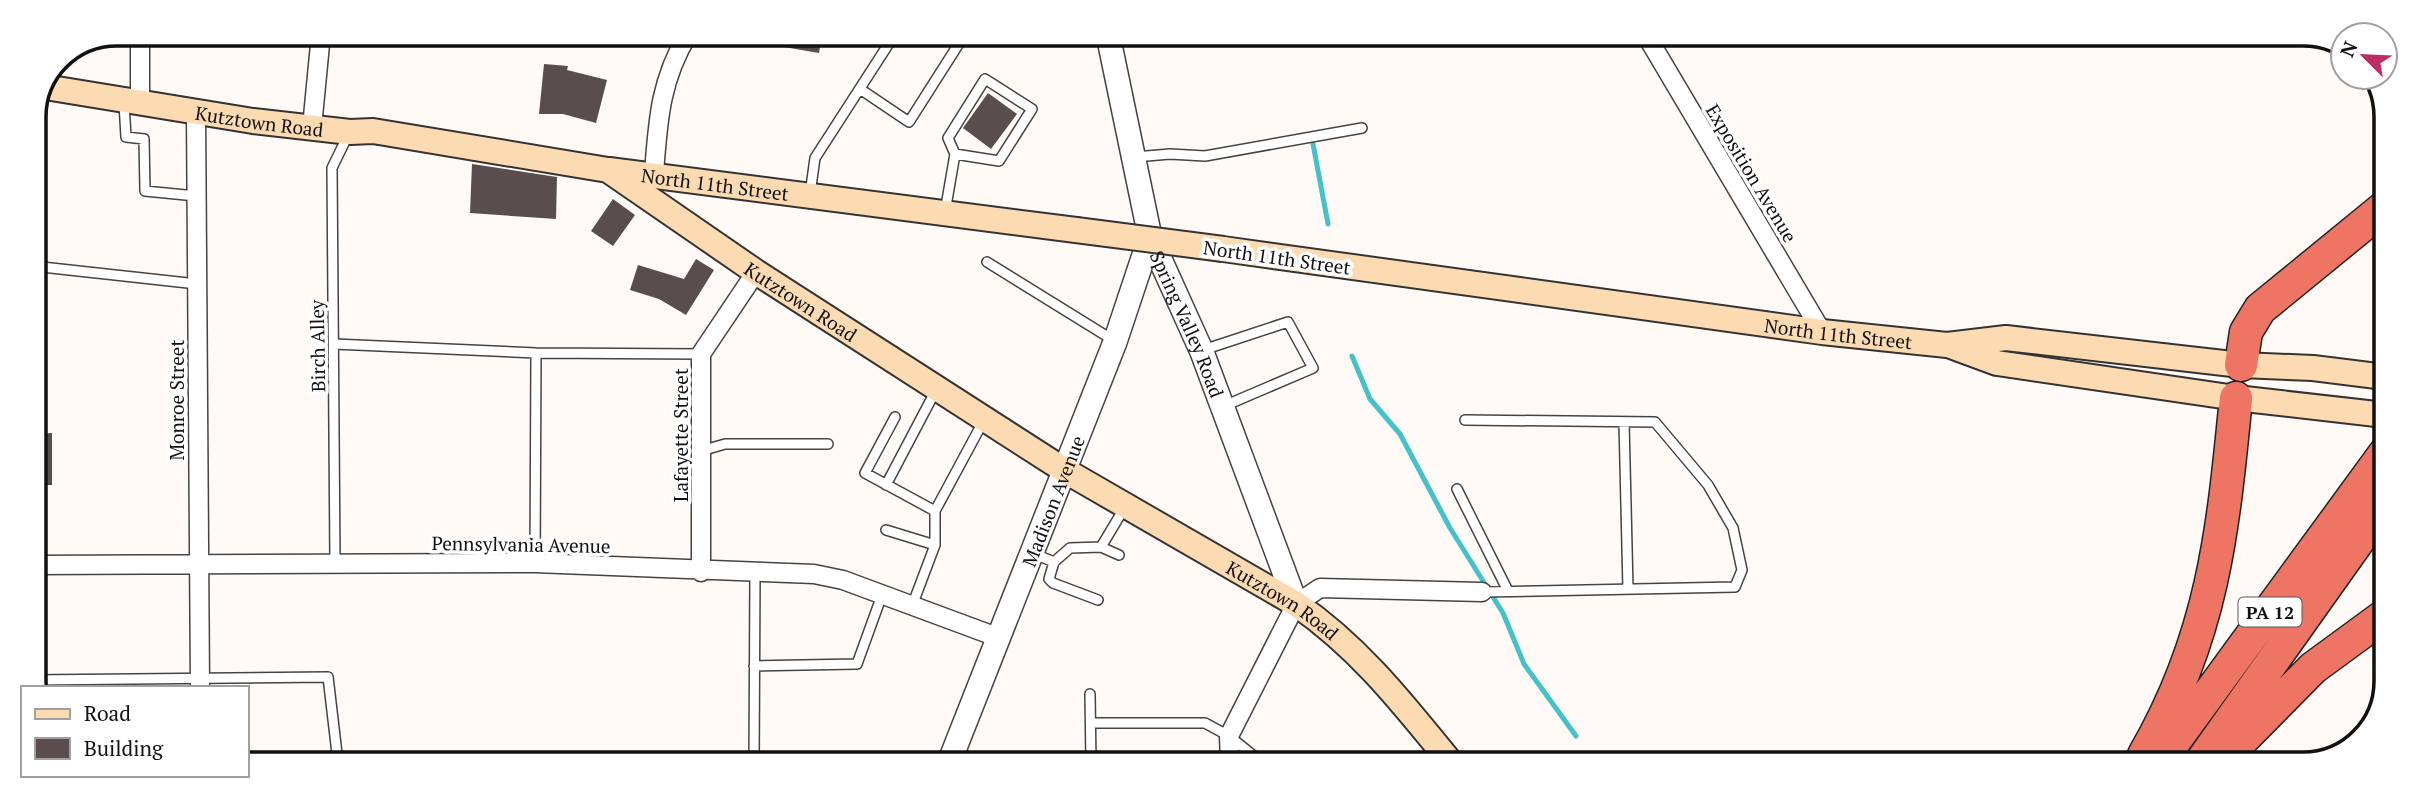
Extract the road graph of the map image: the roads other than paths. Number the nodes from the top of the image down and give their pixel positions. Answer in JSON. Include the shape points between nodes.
{"nodes":[{"id":1,"x":139,"y":46,"type":"edge"},
{"id":2,"x":320,"y":46,"type":"edge"},
{"id":3,"x":682,"y":46,"type":"edge"},
{"id":4,"x":887,"y":46,"type":"edge"},
{"id":5,"x":957,"y":46,"type":"edge"},
{"id":6,"x":1110,"y":46,"type":"edge"},
{"id":7,"x":1653,"y":46,"type":"edge"},
{"id":8,"x":51,"y":88,"type":"edge"},
{"id":9,"x":860,"y":89,"type":"junction"},
{"id":10,"x":132,"y":103,"type":"junction"},
{"id":11,"x":196,"y":112,"type":"junction"},
{"id":12,"x":312,"y":127,"type":"junction"},
{"id":13,"x":1362,"y":128,"type":"dead end"},
{"id":14,"x":350,"y":132,"type":"junction"},
{"id":15,"x":955,"y":154,"type":"junction"},
{"id":16,"x":1134,"y":157,"type":"junction"},
{"id":17,"x":608,"y":170,"type":"junction"},
{"id":18,"x":654,"y":173,"type":"junction"},
{"id":19,"x":810,"y":195,"type":"junction"},
{"id":20,"x":196,"y":196,"type":"junction"},
{"id":21,"x":944,"y":213,"type":"junction"},
{"id":22,"x":2374,"y":216,"type":"edge"},
{"id":23,"x":1150,"y":237,"type":"junction"},
{"id":24,"x":987,"y":262,"type":"dead end"},
{"id":25,"x":46,"y":267,"type":"edge"},
{"id":26,"x":756,"y":272,"type":"junction"},
{"id":27,"x":197,"y":284,"type":"junction"},
{"id":28,"x":1822,"y":332,"type":"junction"},
{"id":29,"x":1115,"y":342,"type":"junction"},
{"id":30,"x":334,"y":344,"type":"junction"},
{"id":31,"x":1947,"y":345,"type":"junction"},
{"id":32,"x":1202,"y":350,"type":"junction"},
{"id":33,"x":536,"y":353,"type":"junction"},
{"id":34,"x":701,"y":355,"type":"junction"},
{"id":35,"x":2241,"y":365,"type":"junction"},
{"id":36,"x":2374,"y":376,"type":"edge"},
{"id":37,"x":937,"y":388,"type":"junction"},
{"id":38,"x":2236,"y":398,"type":"junction"},
{"id":39,"x":1223,"y":407,"type":"junction"},
{"id":40,"x":2374,"y":414,"type":"edge"},
{"id":41,"x":895,"y":416,"type":"dead end"},
{"id":42,"x":985,"y":419,"type":"junction"},
{"id":43,"x":1465,"y":420,"type":"dead end"},
{"id":44,"x":1624,"y":422,"type":"junction"},
{"id":45,"x":828,"y":443,"type":"dead end"},
{"id":46,"x":701,"y":451,"type":"junction"},
{"id":47,"x":2374,"y":467,"type":"edge"},
{"id":48,"x":1063,"y":470,"type":"junction"},
{"id":49,"x":886,"y":485,"type":"junction"},
{"id":50,"x":1457,"y":489,"type":"dead end"},
{"id":51,"x":1125,"y":506,"type":"junction"},
{"id":52,"x":935,"y":511,"type":"junction"},
{"id":53,"x":2374,"y":518,"type":"edge"},
{"id":54,"x":886,"y":530,"type":"dead end"},
{"id":55,"x":935,"y":545,"type":"junction"},
{"id":56,"x":1101,"y":547,"type":"junction"},
{"id":57,"x":1031,"y":552,"type":"junction"},
{"id":58,"x":1119,"y":555,"type":"dead end"},
{"id":59,"x":1054,"y":562,"type":"junction"},
{"id":60,"x":335,"y":563,"type":"junction"},
{"id":61,"x":535,"y":563,"type":"junction"},
{"id":62,"x":198,"y":564,"type":"junction"},
{"id":63,"x":46,"y":565,"type":"edge"},
{"id":64,"x":701,"y":572,"type":"junction"},
{"id":65,"x":755,"y":573,"type":"junction"},
{"id":66,"x":1628,"y":589,"type":"junction"},
{"id":67,"x":1482,"y":592,"type":"joint"},
{"id":68,"x":1508,"y":592,"type":"junction"},
{"id":69,"x":882,"y":595,"type":"junction"},
{"id":70,"x":1098,"y":600,"type":"dead end"},
{"id":71,"x":1296,"y":604,"type":"junction"},
{"id":72,"x":912,"y":606,"type":"junction"},
{"id":73,"x":2374,"y":623,"type":"edge"},
{"id":74,"x":997,"y":637,"type":"junction"},
{"id":75,"x":754,"y":666,"type":"junction"},
{"id":76,"x":46,"y":681,"type":"edge"},
{"id":77,"x":200,"y":683,"type":"edge"},
{"id":78,"x":82,"y":684,"type":"edge"},
{"id":79,"x":1090,"y":694,"type":"dead end"},
{"id":80,"x":1091,"y":723,"type":"junction"},
{"id":81,"x":1229,"y":736,"type":"junction"},
{"id":82,"x":337,"y":752,"type":"edge"},
{"id":83,"x":754,"y":752,"type":"edge"},
{"id":84,"x":953,"y":752,"type":"edge"},
{"id":85,"x":1091,"y":752,"type":"edge"},
{"id":86,"x":1230,"y":752,"type":"edge"},
{"id":87,"x":1249,"y":752,"type":"edge"},
{"id":88,"x":1442,"y":752,"type":"edge"},
{"id":89,"x":2146,"y":752,"type":"edge"},
{"id":90,"x":2166,"y":752,"type":"edge"},
{"id":91,"x":2208,"y":752,"type":"edge"},
{"id":92,"x":2231,"y":752,"type":"edge"}],
"edges":[{"from":1,"to":10,"type":"street"},
{"from":2,"to":12,"type":"street"},
{"from":3,"to":18,"type":"street","via":[[660,102]]},
{"from":4,"to":9,"type":"lane"},
{"from":5,"to":9,"type":"lane","via":[[909,122]]},
{"from":6,"to":16,"type":"street","name":"Spring Valley Road"},
{"from":7,"to":28,"type":"street","name":"Exposition Avenue"},
{"from":8,"to":10,"type":"main road","name":"Kutztown Road"},
{"from":9,"to":19,"type":"lane","via":[[815,159]]},
{"from":10,"to":11,"type":"main road","name":"Kutztown Road"},
{"from":10,"to":20,"type":"lane","via":[[126,137],[144,139],[145,191]]},
{"from":11,"to":12,"type":"main road","name":"Kutztown Road"},
{"from":11,"to":20,"type":"street","name":"Monroe Street"},
{"from":12,"to":14,"type":"main road","name":"Kutztown Road"},
{"from":13,"to":16,"type":"lane","via":[[1205,156]]},
{"from":14,"to":17,"type":"main road","name":"Kutztown Road","via":[[373,131]]},
{"from":14,"to":30,"type":"lane","name":"Birch Alley","via":[[332,168]]},
{"from":15,"to":15,"type":"lane","via":[[999,161],[1031,109],[985,79],[948,138]]},
{"from":15,"to":21,"type":"lane"},
{"from":16,"to":23,"type":"street","name":"Spring Valley Road"},
{"from":17,"to":18,"type":"main road","name":"North 11th Street"},
{"from":17,"to":26,"type":"main road","name":"Kutztown Road"},
{"from":18,"to":19,"type":"main road","name":"North 11th Street"},
{"from":19,"to":21,"type":"main road","name":"North 11th Street"},
{"from":20,"to":27,"type":"street","name":"Monroe Street"},
{"from":21,"to":28,"type":"main road","name":"North 11th Street","bridge":true},
{"from":22,"to":35,"type":"highway","via":[[2260,309],[2246,332]]},
{"from":23,"to":29,"type":"street","name":"Madison Avenue"},
{"from":23,"to":32,"type":"street","name":"Spring Valley Road"},
{"from":24,"to":29,"type":"lane"},
{"from":25,"to":27,"type":"lane"},
{"from":26,"to":34,"type":"street","name":"Lafayette Street"},
{"from":26,"to":37,"type":"main road","name":"Kutztown Road"},
{"from":27,"to":62,"type":"street","name":"Monroe Street"},
{"from":28,"to":31,"type":"main road","name":"North 11th Street"},
{"from":29,"to":48,"type":"street","name":"Madison Avenue"},
{"from":30,"to":33,"type":"lane"},
{"from":30,"to":60,"type":"lane","name":"Birch Alley"},
{"from":31,"to":35,"type":"main road","name":"North 11th Street","via":[[2006,338]]},
{"from":31,"to":38,"type":"main road","name":"North 11th Street","via":[[1997,363]]},
{"from":32,"to":39,"type":"street","name":"Spring Valley Road"},
{"from":32,"to":39,"type":"lane","via":[[1288,322],[1313,368]]},
{"from":33,"to":34,"type":"lane"},
{"from":33,"to":61,"type":"lane"},
{"from":34,"to":46,"type":"street","name":"Lafayette Street"},
{"from":35,"to":36,"type":"main road","name":"North 11th Street"},
{"from":35,"to":38,"type":"main road"},
{"from":37,"to":42,"type":"main road","name":"Kutztown Road"},
{"from":37,"to":49,"type":"lane"},
{"from":38,"to":40,"type":"main road","name":"North 11th Street"},
{"from":38,"to":89,"type":"highway","via":[[2220,544],[2208,606],[2179,687]]},
{"from":39,"to":71,"type":"street","name":"Spring Valley Road"},
{"from":41,"to":49,"type":"lane","via":[[865,473]]},
{"from":42,"to":48,"type":"main road","name":"Kutztown Road"},
{"from":42,"to":52,"type":"lane"},
{"from":43,"to":44,"type":"lane"},
{"from":44,"to":66,"type":"lane"},
{"from":44,"to":66,"type":"lane","via":[[1655,422],[1708,485],[1733,528],[1742,570],[1735,587]]},
{"from":45,"to":46,"type":"lane","via":[[725,444]]},
{"from":46,"to":64,"type":"street","name":"Lafayette Street"},
{"from":47,"to":90,"type":"highway","number":"PA 12"},
{"from":48,"to":51,"type":"main road","name":"Kutztown Road"},
{"from":48,"to":57,"type":"street","name":"Madison Avenue"},
{"from":49,"to":52,"type":"lane"},
{"from":50,"to":68,"type":"lane"},
{"from":51,"to":56,"type":"lane"},
{"from":51,"to":71,"type":"main road","name":"Kutztown Road"},
{"from":52,"to":55,"type":"lane"},
{"from":53,"to":91,"type":"highway","number":"PA 12"},
{"from":54,"to":55,"type":"lane"},
{"from":55,"to":72,"type":"lane"},
{"from":56,"to":58,"type":"lane"},
{"from":56,"to":59,"type":"lane","via":[[1070,548]]},
{"from":57,"to":59,"type":"lane"},
{"from":57,"to":74,"type":"street","name":"Madison Avenue"},
{"from":59,"to":70,"type":"lane","via":[[1049,579],[1053,583]]},
{"from":60,"to":61,"type":"street","name":"Pennsylvania Avenue"},
{"from":60,"to":62,"type":"street","name":"Pennsylvania Avenue"},
{"from":61,"to":64,"type":"street","name":"Pennsylvania Avenue"},
{"from":62,"to":63,"type":"street","name":"Pennsylvania Avenue"},
{"from":62,"to":77,"type":"street","name":"Monroe Street"},
{"from":64,"to":65,"type":"street","name":"Pennsylvania Avenue"},
{"from":65,"to":69,"type":"street","name":"Pennsylvania Avenue","via":[[814,574]]},
{"from":65,"to":75,"type":"lane"},
{"from":66,"to":68,"type":"lane"},
{"from":67,"to":68,"type":"lane"},
{"from":67,"to":71,"type":"street","via":[[1320,588]]},
{"from":69,"to":72,"type":"street","name":"Pennsylvania Avenue"},
{"from":69,"to":75,"type":"lane","via":[[857,664]]},
{"from":71,"to":81,"type":"street"},
{"from":71,"to":88,"type":"main road","name":"Kutztown Road","via":[[1325,624],[1381,677]]},
{"from":72,"to":74,"type":"street","name":"Pennsylvania Avenue"},
{"from":73,"to":92,"type":"highway","via":[[2313,668]]},
{"from":74,"to":84,"type":"street","name":"Madison Avenue"},
{"from":75,"to":83,"type":"lane"},
{"from":76,"to":78,"type":"lane"},
{"from":77,"to":78,"type":"lane"},
{"from":77,"to":82,"type":"lane","via":[[328,677]]},
{"from":79,"to":80,"type":"lane"},
{"from":80,"to":81,"type":"lane","via":[[1205,723]]},
{"from":80,"to":85,"type":"lane"},
{"from":81,"to":86,"type":"street"},
{"from":81,"to":87,"type":"lane"}]}
